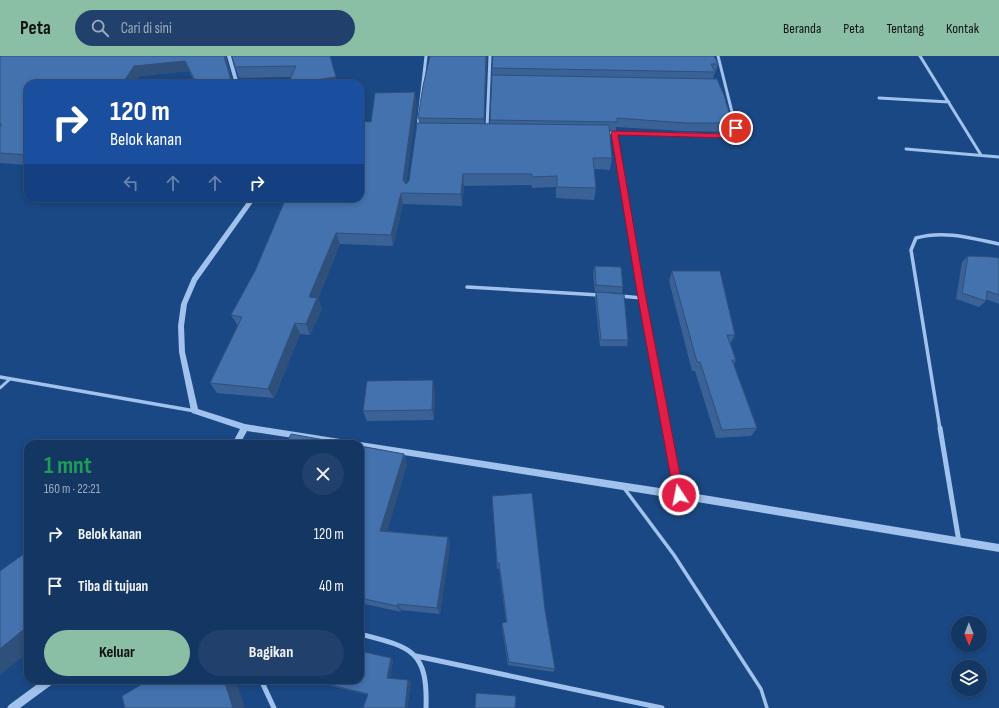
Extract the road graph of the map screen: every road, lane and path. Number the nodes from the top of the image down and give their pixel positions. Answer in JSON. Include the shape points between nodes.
{"nodes":[{"id":1,"x":229,"y":56,"type":"edge"},
{"id":2,"x":426,"y":56,"type":"edge"},
{"id":3,"x":490,"y":56,"type":"edge"},
{"id":4,"x":718,"y":56,"type":"edge"},
{"id":5,"x":920,"y":56,"type":"edge"},
{"id":6,"x":236,"y":80,"type":"edge"},
{"id":7,"x":489,"y":80,"type":"junction"},
{"id":8,"x":497,"y":80,"type":"edge"},
{"id":9,"x":717,"y":85,"type":"edge"},
{"id":10,"x":725,"y":85,"type":"junction"},
{"id":11,"x":879,"y":98,"type":"dead end"},
{"id":12,"x":949,"y":102,"type":"junction"},
{"id":13,"x":417,"y":131,"type":"edge"},
{"id":14,"x":487,"y":131,"type":"edge"},
{"id":15,"x":598,"y":133,"type":"edge"},
{"id":16,"x":614,"y":133,"type":"junction"},
{"id":17,"x":906,"y":150,"type":"dead end"},
{"id":18,"x":981,"y":155,"type":"junction"},
{"id":19,"x":999,"y":157,"type":"edge"},
{"id":20,"x":249,"y":202,"type":"edge"},
{"id":21,"x":999,"y":244,"type":"edge"},
{"id":22,"x":467,"y":287,"type":"dead end"},
{"id":23,"x":602,"y":295,"type":"edge"},
{"id":24,"x":618,"y":296,"type":"edge"},
{"id":25,"x":642,"y":298,"type":"junction"},
{"id":26,"x":0,"y":377,"type":"edge"},
{"id":27,"x":10,"y":379,"type":"junction"},
{"id":28,"x":0,"y":388,"type":"edge"},
{"id":29,"x":195,"y":411,"type":"junction"},
{"id":30,"x":245,"y":427,"type":"junction"},
{"id":31,"x":238,"y":440,"type":"edge"},
{"id":32,"x":327,"y":440,"type":"edge"},
{"id":33,"x":364,"y":446,"type":"edge"},
{"id":34,"x":623,"y":486,"type":"junction"},
{"id":35,"x":679,"y":495,"type":"junction"},
{"id":36,"x":959,"y":542,"type":"junction"},
{"id":37,"x":999,"y":548,"type":"edge"},
{"id":38,"x":364,"y":635,"type":"edge"},
{"id":39,"x":416,"y":656,"type":"junction"},
{"id":40,"x":45,"y":684,"type":"edge"},
{"id":41,"x":263,"y":684,"type":"edge"},
{"id":42,"x":12,"y":708,"type":"edge"},
{"id":43,"x":274,"y":708,"type":"edge"},
{"id":44,"x":426,"y":708,"type":"edge"},
{"id":45,"x":662,"y":708,"type":"edge"},
{"id":46,"x":767,"y":708,"type":"edge"}],
"edges":[{"from":1,"to":6,"type":"street"},
{"from":2,"to":13,"type":"street"},
{"from":3,"to":7,"type":"street"},
{"from":4,"to":10,"type":"street"},
{"from":5,"to":12,"type":"street"},
{"from":7,"to":8,"type":"street"},
{"from":7,"to":14,"type":"street"},
{"from":9,"to":10,"type":"street"},
{"from":10,"to":16,"type":"street","via":[[736,128],[731,135]]},
{"from":11,"to":12,"type":"street"},
{"from":12,"to":18,"type":"street"},
{"from":15,"to":16,"type":"street"},
{"from":16,"to":25,"type":"street"},
{"from":17,"to":18,"type":"street"},
{"from":18,"to":19,"type":"street"},
{"from":20,"to":29,"type":"street","via":[[194,280],[184,304],[181,326],[182,352]]},
{"from":21,"to":36,"type":"street","via":[[943,234],[926,234],[916,238],[911,250]]},
{"from":22,"to":23,"type":"street"},
{"from":24,"to":25,"type":"street"},
{"from":25,"to":35,"type":"street"},
{"from":26,"to":27,"type":"street"},
{"from":27,"to":28,"type":"lane"},
{"from":27,"to":29,"type":"street"},
{"from":29,"to":30,"type":"street"},
{"from":30,"to":31,"type":"street"},
{"from":30,"to":32,"type":"street"},
{"from":33,"to":34,"type":"street"},
{"from":34,"to":35,"type":"street"},
{"from":34,"to":46,"type":"lane","via":[[674,555],[761,689]]},
{"from":35,"to":36,"type":"street"},
{"from":36,"to":37,"type":"street"},
{"from":38,"to":39,"type":"street","via":[[398,644]]},
{"from":39,"to":44,"type":"street","via":[[423,666],[428,686]]},
{"from":39,"to":45,"type":"street"},
{"from":40,"to":42,"type":"street"},
{"from":41,"to":43,"type":"street"}]}
